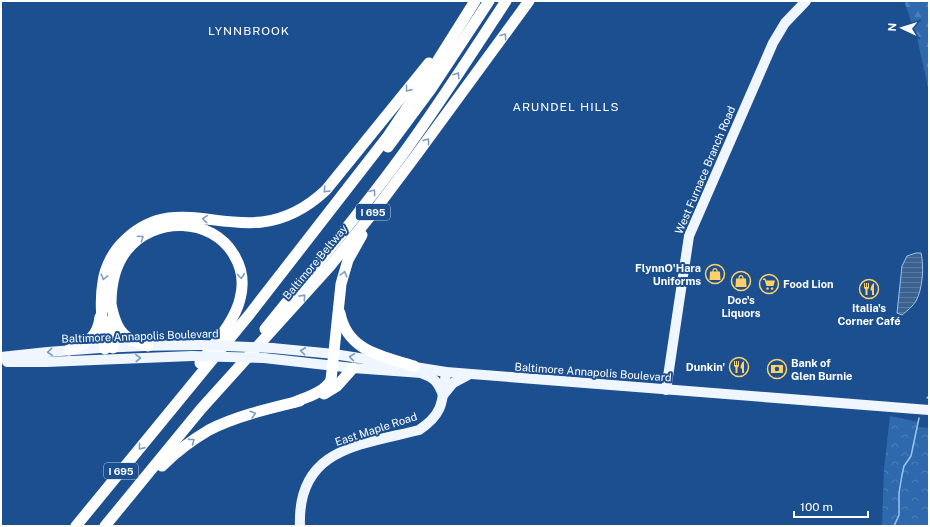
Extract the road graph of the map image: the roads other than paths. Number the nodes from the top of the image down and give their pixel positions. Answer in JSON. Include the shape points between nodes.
{"nodes":[{"id":1,"x":474,"y":1,"type":"edge"},
{"id":2,"x":489,"y":1,"type":"edge"},
{"id":3,"x":506,"y":1,"type":"edge"},
{"id":4,"x":529,"y":1,"type":"edge"},
{"id":5,"x":806,"y":1,"type":"edge"},
{"id":6,"x":417,"y":154,"type":"junction"},
{"id":7,"x":102,"y":303,"type":"junction"},
{"id":8,"x":339,"y":304,"type":"junction"},
{"id":9,"x":112,"y":309,"type":"junction"},
{"id":10,"x":249,"y":314,"type":"junction"},
{"id":11,"x":148,"y":346,"type":"junction"},
{"id":12,"x":69,"y":350,"type":"junction"},
{"id":13,"x":110,"y":352,"type":"junction"},
{"id":14,"x":1,"y":357,"type":"edge"},
{"id":15,"x":334,"y":360,"type":"junction"},
{"id":16,"x":1,"y":362,"type":"edge"},
{"id":17,"x":353,"y":368,"type":"junction"},
{"id":18,"x":417,"y":370,"type":"junction"},
{"id":19,"x":446,"y":372,"type":"junction"},
{"id":20,"x":472,"y":374,"type":"junction"},
{"id":21,"x":188,"y":389,"type":"junction"},
{"id":22,"x":666,"y":390,"type":"junction"},
{"id":23,"x":443,"y":395,"type":"junction"},
{"id":24,"x":294,"y":402,"type":"junction"},
{"id":25,"x":201,"y":409,"type":"junction"},
{"id":26,"x":929,"y":410,"type":"edge"},
{"id":27,"x":122,"y":506,"type":"junction"},
{"id":28,"x":76,"y":526,"type":"edge"},
{"id":29,"x":105,"y":526,"type":"edge"},
{"id":30,"x":300,"y":526,"type":"edge"}],
"edges":[{"from":1,"to":7,"type":"highway","one_way":true,"via":[[428,66],[316,199],[296,212],[261,222],[175,216],[148,224],[130,235],[115,252],[103,280]]},
{"from":1,"to":10,"type":"highway","name":"Baltimore Beltway","number":"I 695","via":[[388,136]]},
{"from":2,"to":10,"type":"highway","via":[[394,140],[308,250]]},
{"from":25,"to":3,"type":"highway","one_way":true,"via":[[407,148]]},
{"from":6,"to":4,"type":"highway","name":"Baltimore Beltway","number":"I 695","one_way":true},
{"from":5,"to":22,"type":"main road","name":"West Furnace Branch Road","via":[[785,23],[773,42],[689,236]]},
{"from":8,"to":6,"type":"highway","one_way":true,"via":[[345,270],[353,250]]},
{"from":25,"to":6,"type":"highway","name":"Baltimore Beltway","number":"I 695","one_way":true,"via":[[330,266]]},
{"from":7,"to":12,"type":"highway","via":[[97,331],[82,346]]},
{"from":7,"to":13,"type":"highway"},
{"from":8,"to":15,"type":"highway"},
{"from":8,"to":18,"type":"highway","via":[[345,329],[358,345]]},
{"from":9,"to":11,"type":"highway","via":[[120,331],[132,341]]},
{"from":9,"to":13,"type":"highway"},
{"from":9,"to":21,"type":"highway","one_way":true,"via":[[112,287],[117,268],[128,250],[145,235],[166,226],[186,225],[205,229],[228,245],[241,270],[240,298],[230,321],[198,366]]},
{"from":10,"to":21,"type":"highway","name":"Baltimore Beltway","number":"I 695"},
{"from":11,"to":13,"type":"main road","name":"Baltimore Annapolis Boulevard"},
{"from":15,"to":11,"type":"main road","name":"Baltimore Annapolis Boulevard","one_way":true,"bridge":true,"via":[[272,348]]},
{"from":12,"to":13,"type":"main road","name":"Baltimore Annapolis Boulevard"},
{"from":12,"to":14,"type":"main road","name":"Baltimore Annapolis Boulevard","one_way":true},
{"from":13,"to":15,"type":"main road","name":"Baltimore Annapolis Boulevard","one_way":true,"bridge":true},
{"from":13,"to":16,"type":"main road","name":"Baltimore Annapolis Boulevard","via":[[46,362]]},
{"from":15,"to":17,"type":"main road","name":"Baltimore Annapolis Boulevard"},
{"from":18,"to":15,"type":"main road","name":"Baltimore Annapolis Boulevard","one_way":true},
{"from":15,"to":24,"type":"highway","via":[[329,384],[318,392]]},
{"from":17,"to":18,"type":"main road","name":"Baltimore Annapolis Boulevard"},
{"from":17,"to":24,"type":"highway","via":[[329,391],[320,396]]},
{"from":18,"to":19,"type":"main road","name":"Baltimore Annapolis Boulevard"},
{"from":18,"to":23,"type":"main road","via":[[436,380]]},
{"from":19,"to":20,"type":"main road","name":"Baltimore Annapolis Boulevard"},
{"from":19,"to":23,"type":"main road","name":"East Maple Road"},
{"from":20,"to":22,"type":"main road","name":"Baltimore Annapolis Boulevard"},
{"from":20,"to":23,"type":"main road","via":[[453,382]]},
{"from":21,"to":28,"type":"highway","name":"Baltimore Beltway","number":"I 695","one_way":true},
{"from":22,"to":26,"type":"main road","name":"Baltimore Annapolis Boulevard"},
{"from":23,"to":30,"type":"main road","name":"East Maple Road","via":[[437,415],[419,430],[349,449],[336,454],[318,467],[306,484],[302,496]]},
{"from":27,"to":24,"type":"highway","one_way":true,"via":[[172,457],[200,436],[225,423]]},
{"from":25,"to":27,"type":"highway","name":"Baltimore Beltway","number":"I 695"},
{"from":27,"to":29,"type":"highway","name":"Baltimore Beltway","number":"I 695"}]}
